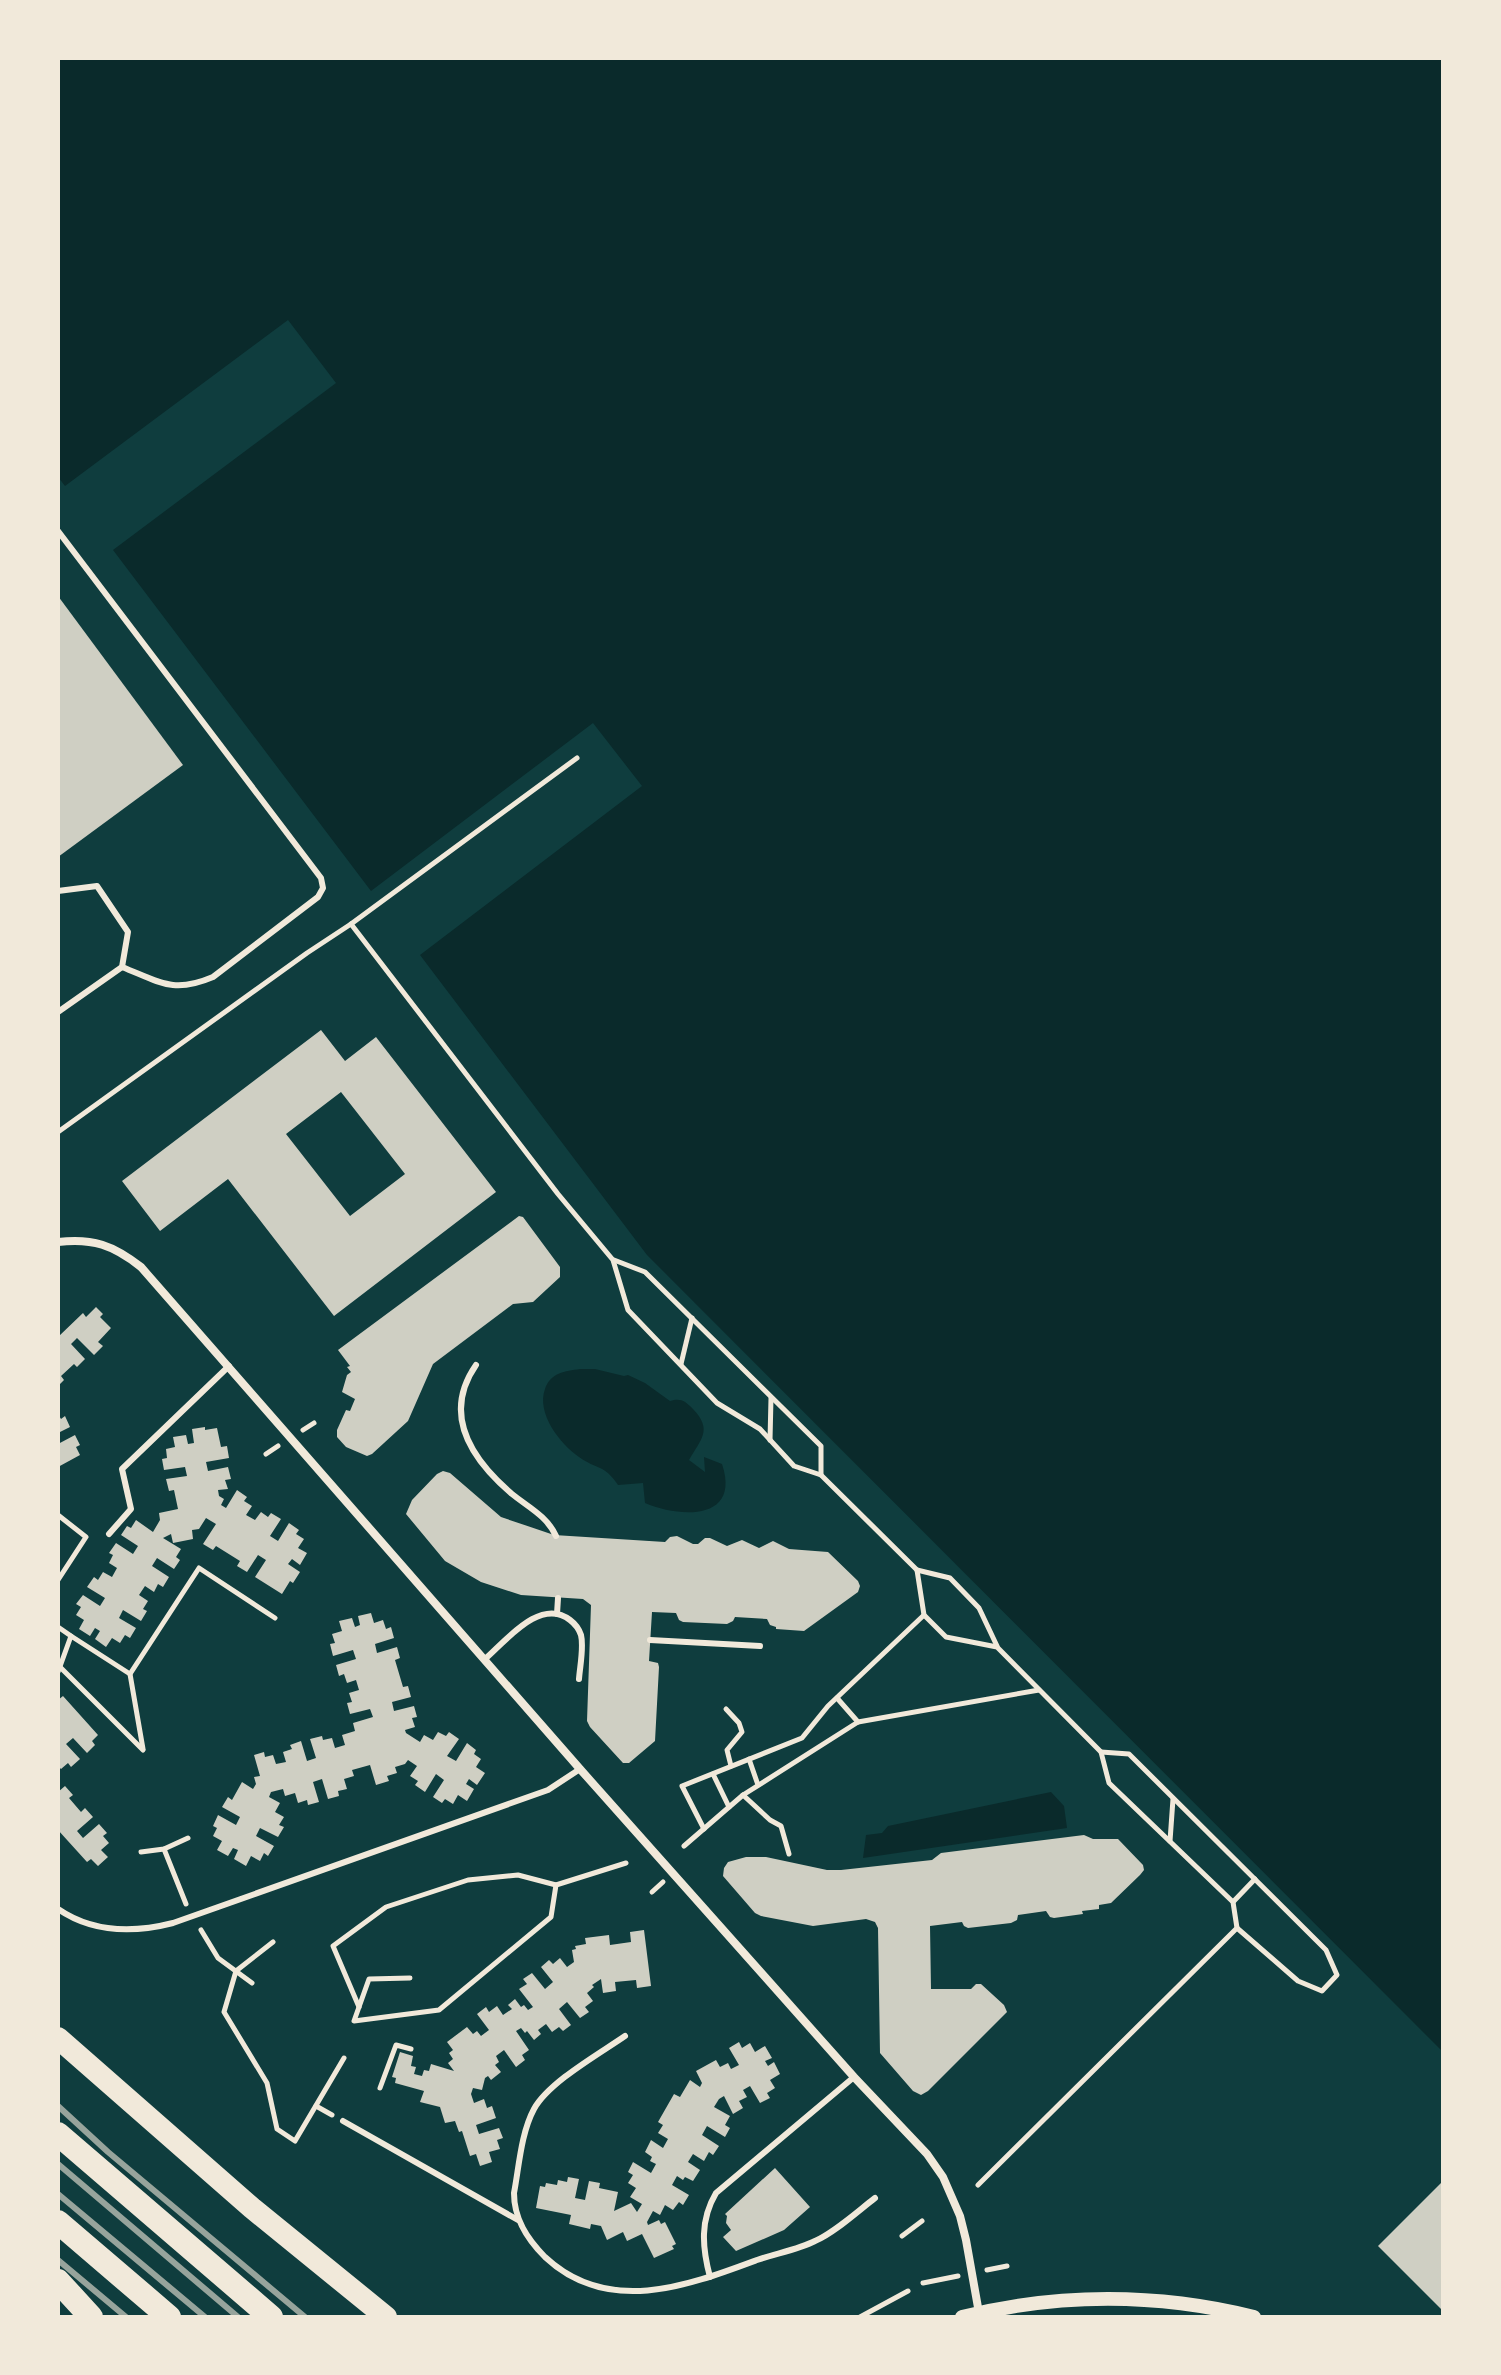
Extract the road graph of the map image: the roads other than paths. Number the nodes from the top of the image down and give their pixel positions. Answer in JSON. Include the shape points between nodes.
{"nodes":[{"id":1,"x":58,"y":531,"type":"edge"},
{"id":2,"x":58,"y":891,"type":"edge"},
{"id":3,"x":122,"y":967,"type":"junction"},
{"id":4,"x":58,"y":1012,"type":"edge"},
{"id":5,"x":58,"y":1242,"type":"edge"},
{"id":6,"x":476,"y":1365,"type":"dead end"},
{"id":7,"x":229,"y":1366,"type":"junction"},
{"id":8,"x":109,"y":1534,"type":"dead end"},
{"id":9,"x":556,"y":1536,"type":"dead end"},
{"id":10,"x":558,"y":1598,"type":"dead end"},
{"id":11,"x":557,"y":1614,"type":"junction"},
{"id":12,"x":582,"y":1636,"type":"junction"},
{"id":13,"x":591,"y":1637,"type":"dead end"},
{"id":14,"x":650,"y":1640,"type":"dead end"},
{"id":15,"x":760,"y":1646,"type":"dead end"},
{"id":16,"x":485,"y":1659,"type":"junction"},
{"id":17,"x":579,"y":1679,"type":"dead end"},
{"id":18,"x":580,"y":1769,"type":"junction"},
{"id":19,"x":58,"y":1909,"type":"edge"},
{"id":20,"x":625,"y":2036,"type":"dead end"},
{"id":21,"x":58,"y":2038,"type":"edge"},
{"id":22,"x":854,"y":2077,"type":"junction"},
{"id":23,"x":343,"y":2121,"type":"dead end"},
{"id":24,"x":58,"y":2134,"type":"edge"},
{"id":25,"x":875,"y":2198,"type":"dead end"},
{"id":26,"x":518,"y":2220,"type":"junction"},
{"id":27,"x":58,"y":2222,"type":"edge"},
{"id":28,"x":710,"y":2277,"type":"junction"},
{"id":29,"x":58,"y":2281,"type":"edge"},
{"id":30,"x":979,"y":2313,"type":"junction"},
{"id":31,"x":91,"y":2317,"type":"edge"},
{"id":32,"x":169,"y":2317,"type":"edge"},
{"id":33,"x":271,"y":2317,"type":"edge"},
{"id":34,"x":386,"y":2317,"type":"edge"},
{"id":35,"x":962,"y":2317,"type":"edge"},
{"id":36,"x":1254,"y":2317,"type":"edge"}],
"edges":[{"from":1,"to":3,"type":"lane","via":[[321,878],[323,888],[213,977],[193,985],[169,986]]},
{"from":2,"to":3,"type":"lane","via":[[97,886],[128,932]]},
{"from":3,"to":4,"type":"lane"},
{"from":5,"to":7,"type":"street","via":[[108,1245],[124,1254]]},
{"from":6,"to":9,"type":"lane","via":[[460,1406],[468,1442],[494,1476],[543,1516]]},
{"from":7,"to":8,"type":"lane","via":[[122,1469],[131,1509]]},
{"from":7,"to":16,"type":"street"},
{"from":10,"to":11,"type":"lane"},
{"from":11,"to":12,"type":"lane","via":[[570,1620]]},
{"from":11,"to":16,"type":"lane","via":[[530,1621]]},
{"from":12,"to":13,"type":"lane"},
{"from":12,"to":17,"type":"lane"},
{"from":14,"to":15,"type":"lane"},
{"from":16,"to":18,"type":"street"},
{"from":18,"to":19,"type":"lane","via":[[548,1790],[152,1928],[107,1928]]},
{"from":18,"to":22,"type":"street"},
{"from":20,"to":26,"type":"lane","via":[[552,2088],[533,2112],[514,2193]]},
{"from":21,"to":34,"type":"highway"},
{"from":22,"to":28,"type":"lane","via":[[716,2193],[704,2224]]},
{"from":22,"to":30,"type":"street","via":[[943,2177],[960,2216]]},
{"from":23,"to":26,"type":"lane"},
{"from":24,"to":33,"type":"highway"},
{"from":25,"to":28,"type":"lane","via":[[816,2241]]},
{"from":26,"to":28,"type":"lane","via":[[558,2269],[615,2292],[647,2292]]},
{"from":27,"to":32,"type":"highway"},
{"from":29,"to":31,"type":"highway"},
{"from":30,"to":35,"type":"street"},
{"from":30,"to":36,"type":"street","via":[[1111,2298],[1168,2301]]}]}
